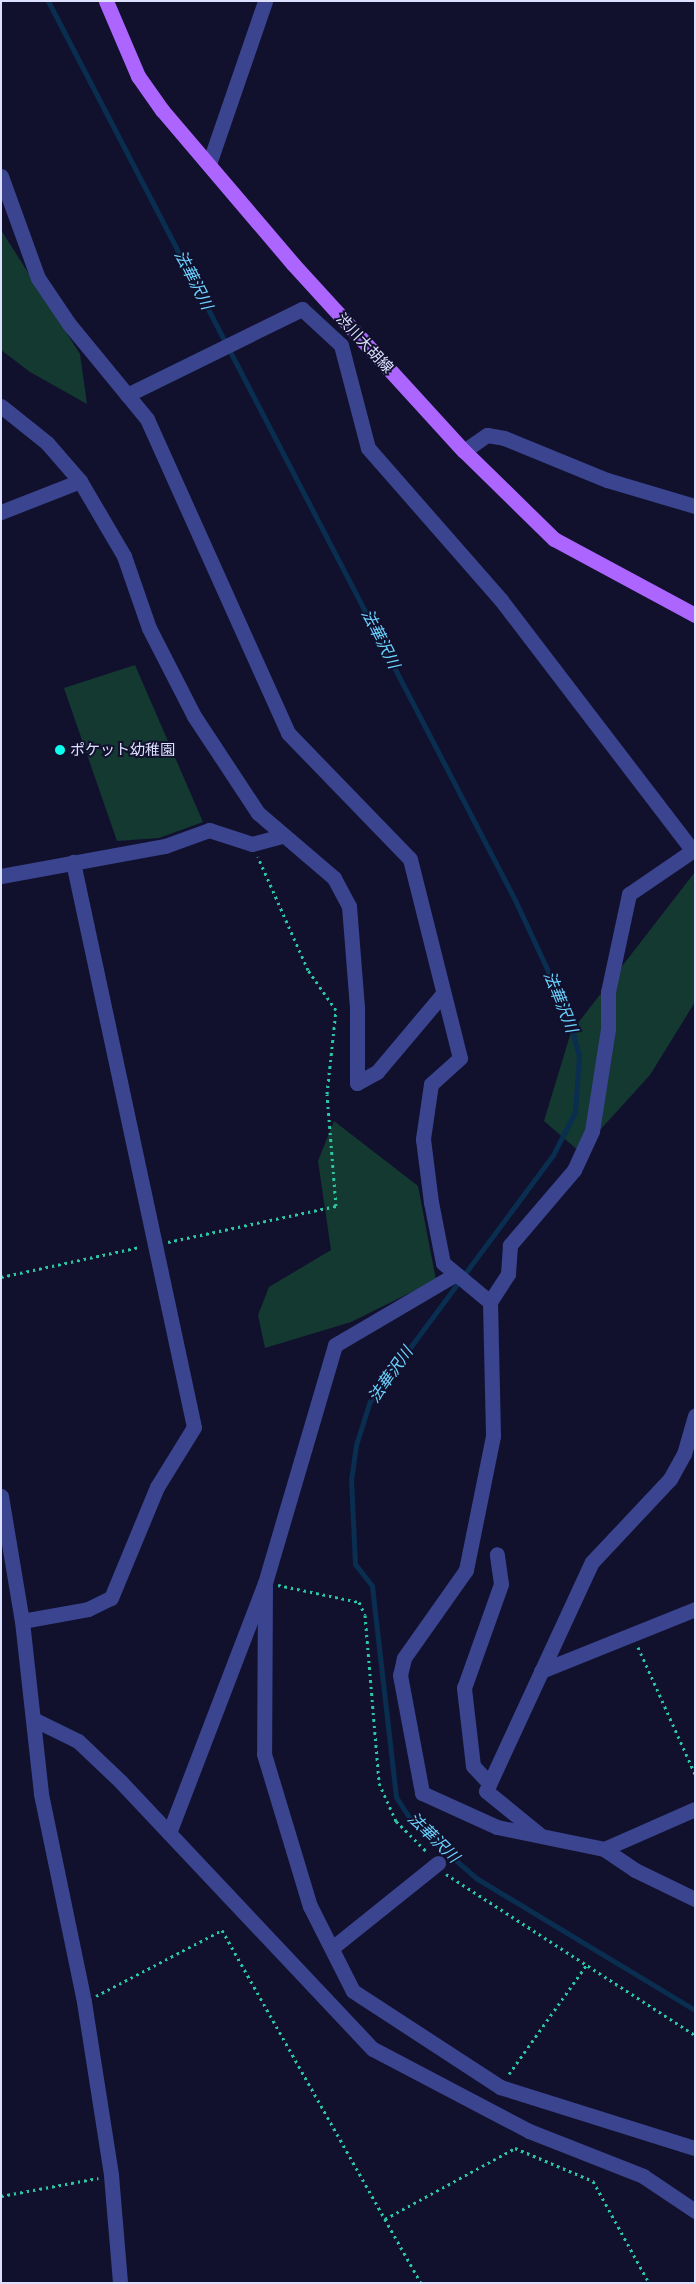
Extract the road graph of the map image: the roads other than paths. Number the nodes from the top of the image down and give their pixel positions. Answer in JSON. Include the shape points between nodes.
{"nodes":[{"id":1,"x":106,"y":1,"type":"edge"},
{"id":2,"x":266,"y":1,"type":"edge"},
{"id":3,"x":210,"y":161,"type":"junction"},
{"id":4,"x":1,"y":176,"type":"edge"},
{"id":5,"x":357,"y":334,"type":"junction"},
{"id":6,"x":341,"y":346,"type":"junction"},
{"id":7,"x":126,"y":395,"type":"junction"},
{"id":8,"x":1,"y":406,"type":"edge"},
{"id":9,"x":464,"y":451,"type":"junction"},
{"id":10,"x":80,"y":481,"type":"junction"},
{"id":11,"x":695,"y":506,"type":"edge"},
{"id":12,"x":1,"y":512,"type":"edge"},
{"id":13,"x":695,"y":615,"type":"edge"},
{"id":14,"x":281,"y":836,"type":"junction"},
{"id":15,"x":694,"y":850,"type":"edge"},
{"id":16,"x":73,"y":862,"type":"junction"},
{"id":17,"x":1,"y":876,"type":"edge"},
{"id":18,"x":441,"y":996,"type":"junction"},
{"id":19,"x":456,"y":1274,"type":"junction"},
{"id":20,"x":490,"y":1302,"type":"junction"},
{"id":21,"x":695,"y":1416,"type":"edge"},
{"id":22,"x":1,"y":1496,"type":"edge"},
{"id":23,"x":4,"y":1522,"type":"edge"},
{"id":24,"x":498,"y":1554,"type":"dead end"},
{"id":25,"x":265,"y":1583,"type":"junction"},
{"id":26,"x":695,"y":1609,"type":"edge"},
{"id":27,"x":22,"y":1622,"type":"junction"},
{"id":28,"x":541,"y":1671,"type":"junction"},
{"id":29,"x":33,"y":1719,"type":"junction"},
{"id":30,"x":489,"y":1783,"type":"junction"},
{"id":31,"x":695,"y":1809,"type":"edge"},
{"id":32,"x":169,"y":1833,"type":"junction"},
{"id":33,"x":542,"y":1837,"type":"junction"},
{"id":34,"x":604,"y":1849,"type":"junction"},
{"id":35,"x":438,"y":1863,"type":"dead end"},
{"id":36,"x":695,"y":1899,"type":"edge"},
{"id":37,"x":332,"y":1948,"type":"junction"},
{"id":38,"x":695,"y":2148,"type":"edge"},
{"id":39,"x":695,"y":2211,"type":"edge"},
{"id":40,"x":120,"y":2283,"type":"edge"}],
"edges":[{"from":1,"to":3,"type":"main road","name":"渋川大胡線","via":[[138,76]]},
{"from":2,"to":3,"type":"street"},
{"from":3,"to":5,"type":"main road","name":"渋川大胡線","via":[[293,264]]},
{"from":4,"to":7,"type":"street","via":[[38,278]]},
{"from":5,"to":6,"type":"street"},
{"from":5,"to":9,"type":"main road","name":"渋川大胡線"},
{"from":6,"to":7,"type":"street","via":[[302,309]]},
{"from":6,"to":15,"type":"street","via":[[368,448],[501,600]]},
{"from":7,"to":18,"type":"street","via":[[147,419],[288,733],[410,859]]},
{"from":8,"to":10,"type":"street","via":[[47,443]]},
{"from":9,"to":11,"type":"street","via":[[487,435],[504,438],[607,480]]},
{"from":9,"to":13,"type":"main road","name":"渋川大胡線","via":[[554,539]]},
{"from":10,"to":12,"type":"street"},
{"from":10,"to":14,"type":"street","via":[[124,556],[149,628],[194,716],[258,813]]},
{"from":14,"to":16,"type":"street","via":[[252,844],[209,830],[165,846]]},
{"from":14,"to":18,"type":"street","via":[[334,878],[349,906],[357,1007],[357,1083],[377,1072]]},
{"from":15,"to":20,"type":"street","via":[[629,894],[608,992],[608,1030],[592,1131],[574,1170],[510,1245],[508,1274]]},
{"from":16,"to":17,"type":"street"},
{"from":16,"to":27,"type":"street","via":[[194,1427],[158,1487],[111,1598],[88,1609]]},
{"from":18,"to":19,"type":"street","via":[[460,1058],[431,1084],[424,1139],[443,1263]]},
{"from":19,"to":20,"type":"street"},
{"from":19,"to":25,"type":"street","via":[[335,1345]]},
{"from":20,"to":33,"type":"street","via":[[494,1436],[466,1570],[404,1658],[400,1675],[422,1793],[497,1827]]},
{"from":21,"to":28,"type":"street","via":[[684,1454],[670,1479],[592,1562]]},
{"from":22,"to":23,"type":"street"},
{"from":23,"to":27,"type":"street"},
{"from":24,"to":30,"type":"street","via":[[501,1584],[464,1688],[473,1766]]},
{"from":25,"to":32,"type":"street"},
{"from":25,"to":37,"type":"street","via":[[264,1754],[310,1906]]},
{"from":26,"to":28,"type":"street"},
{"from":27,"to":29,"type":"street"},
{"from":28,"to":30,"type":"street"},
{"from":29,"to":32,"type":"street","via":[[78,1741]]},
{"from":29,"to":40,"type":"street","via":[[41,1794],[84,2002],[111,2176]]},
{"from":30,"to":33,"type":"street","via":[[486,1791]]},
{"from":31,"to":34,"type":"street"},
{"from":32,"to":39,"type":"street","via":[[373,2049],[529,2131],[643,2176]]},
{"from":33,"to":34,"type":"street"},
{"from":34,"to":36,"type":"street","via":[[635,1870]]},
{"from":35,"to":37,"type":"street"},
{"from":37,"to":38,"type":"street","via":[[353,1991],[500,2087]]}]}
